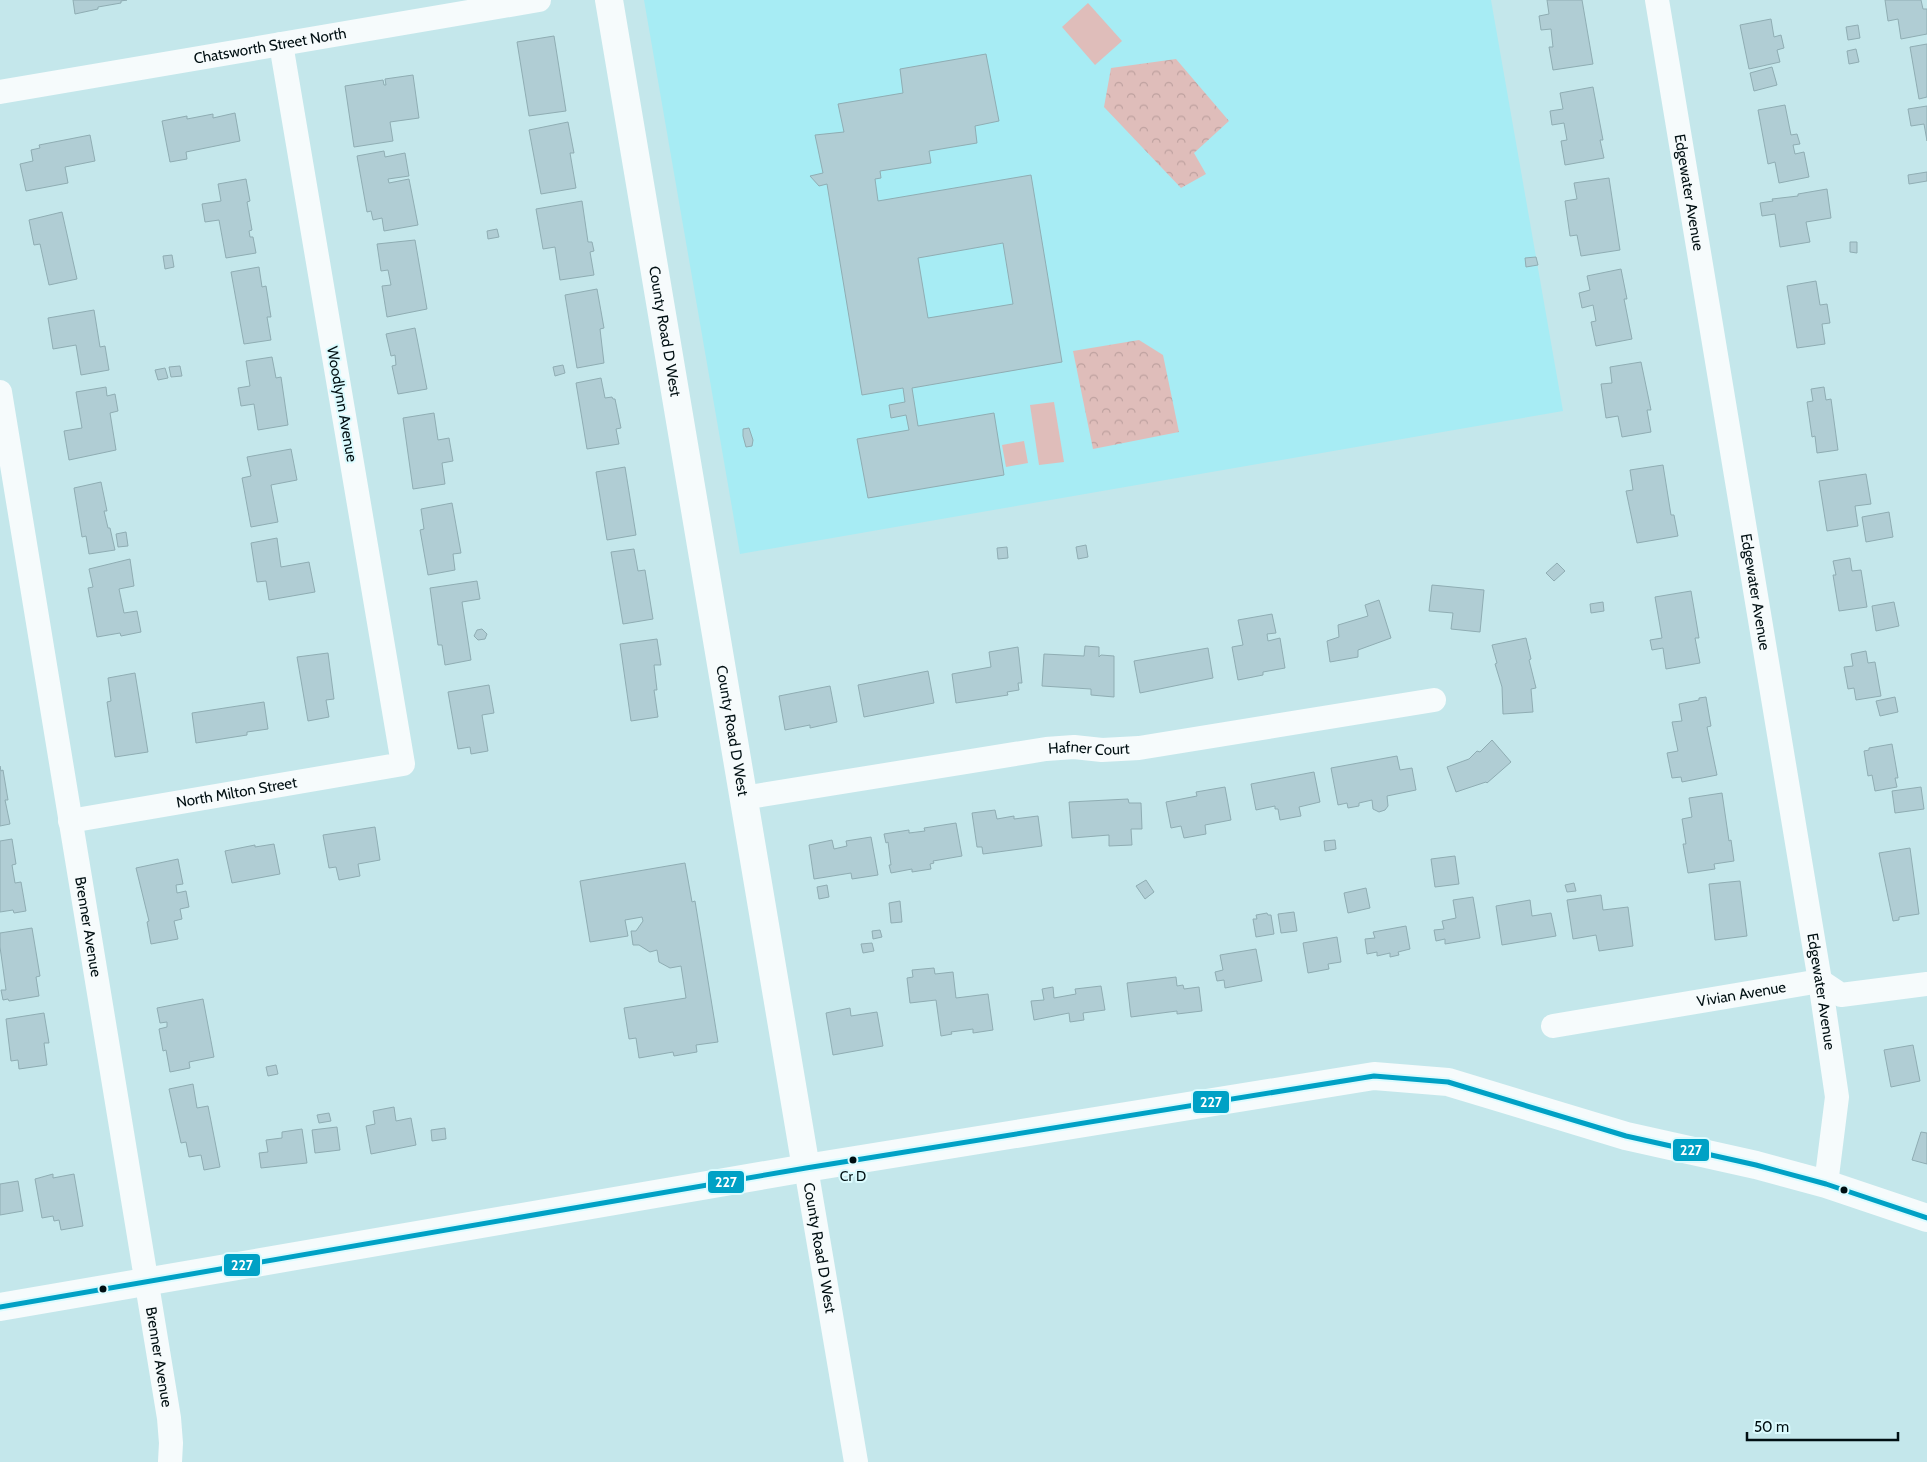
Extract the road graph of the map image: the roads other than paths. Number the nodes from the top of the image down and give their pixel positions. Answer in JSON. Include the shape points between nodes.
{"nodes":[{"id":1,"x":539,"y":0,"type":"edge"},
{"id":2,"x":608,"y":0,"type":"edge"},
{"id":3,"x":1657,"y":0,"type":"edge"},
{"id":4,"x":282,"y":44,"type":"junction"},
{"id":5,"x":0,"y":92,"type":"edge"},
{"id":6,"x":0,"y":392,"type":"edge"},
{"id":7,"x":1434,"y":700,"type":"dead end"},
{"id":8,"x":403,"y":764,"type":"joint"},
{"id":9,"x":743,"y":798,"type":"junction"},
{"id":10,"x":70,"y":821,"type":"junction"},
{"id":11,"x":1820,"y":981,"type":"junction"},
{"id":12,"x":1927,"y":984,"type":"edge"},
{"id":13,"x":1553,"y":1026,"type":"dead end"},
{"id":14,"x":806,"y":1168,"type":"junction"},
{"id":15,"x":1826,"y":1184,"type":"junction"},
{"id":16,"x":1927,"y":1218,"type":"edge"},
{"id":17,"x":145,"y":1282,"type":"junction"},
{"id":18,"x":0,"y":1307,"type":"edge"},
{"id":19,"x":170,"y":1462,"type":"edge"},
{"id":20,"x":856,"y":1462,"type":"edge"}],
"edges":[{"from":1,"to":4,"type":"street","name":"Chatsworth Street North"},
{"from":2,"to":9,"type":"street","name":"County Road D West"},
{"from":3,"to":11,"type":"street","name":"Edgewater Avenue"},
{"from":4,"to":5,"type":"street","name":"Chatsworth Street North"},
{"from":4,"to":8,"type":"street","name":"Woodlynn Avenue"},
{"from":6,"to":10,"type":"street","name":"Brenner Avenue"},
{"from":7,"to":9,"type":"street","name":"Hafner Court","via":[[1139,748],[1046,749]]},
{"from":8,"to":10,"type":"street","name":"North Milton Street"},
{"from":9,"to":14,"type":"street","name":"County Road D West"},
{"from":10,"to":17,"type":"street","name":"Brenner Avenue"},
{"from":11,"to":12,"type":"street","via":[[1841,995]]},
{"from":11,"to":13,"type":"street","name":"Vivian Avenue"},
{"from":11,"to":15,"type":"street","name":"Edgewater Avenue","via":[[1838,1097]]},
{"from":14,"to":15,"type":"street","via":[[1374,1076],[1448,1082],[1626,1136]]},
{"from":14,"to":17,"type":"street"},
{"from":14,"to":20,"type":"street","name":"County Road D West"},
{"from":15,"to":16,"type":"street"},
{"from":17,"to":18,"type":"street"},
{"from":17,"to":19,"type":"street","name":"Brenner Avenue","via":[[168,1418]]}]}
